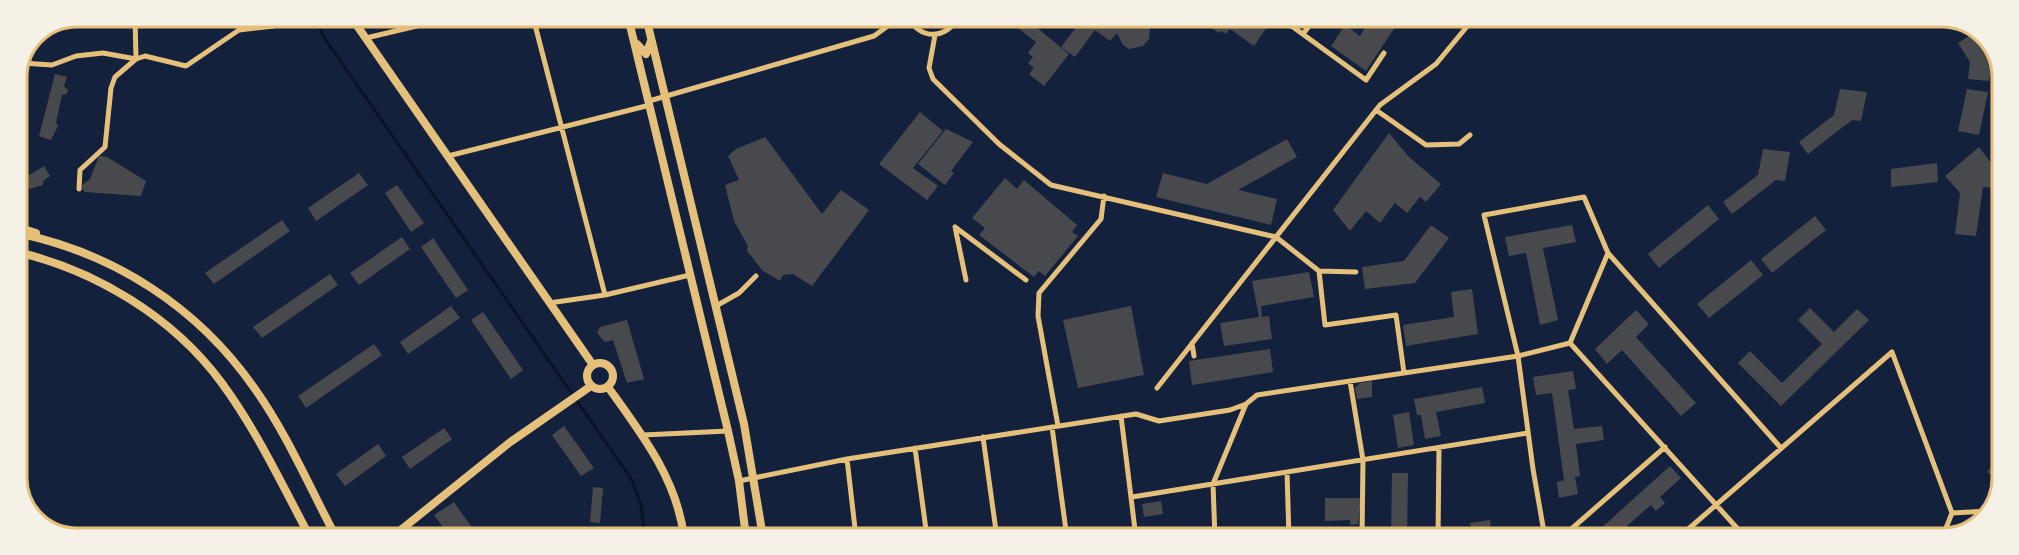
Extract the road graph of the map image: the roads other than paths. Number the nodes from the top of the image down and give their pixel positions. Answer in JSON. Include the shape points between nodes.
{"nodes":[{"id":1,"x":135,"y":27,"type":"edge"},
{"id":2,"x":265,"y":27,"type":"edge"},
{"id":3,"x":358,"y":27,"type":"edge"},
{"id":4,"x":413,"y":27,"type":"edge"},
{"id":5,"x":536,"y":27,"type":"edge"},
{"id":6,"x":630,"y":27,"type":"edge"},
{"id":7,"x":886,"y":27,"type":"edge"},
{"id":8,"x":917,"y":27,"type":"edge"},
{"id":9,"x":950,"y":27,"type":"edge"},
{"id":10,"x":1289,"y":27,"type":"edge"},
{"id":11,"x":1309,"y":27,"type":"edge"},
{"id":12,"x":1467,"y":27,"type":"edge"},
{"id":13,"x":649,"y":28,"type":"joint"},
{"id":14,"x":632,"y":33,"type":"junction"},
{"id":15,"x":1304,"y":34,"type":"junction"},
{"id":16,"x":934,"y":35,"type":"junction"},
{"id":17,"x":366,"y":38,"type":"junction"},
{"id":18,"x":1384,"y":53,"type":"dead end"},
{"id":19,"x":136,"y":59,"type":"junction"},
{"id":20,"x":29,"y":63,"type":"edge"},
{"id":21,"x":666,"y":96,"type":"junction"},
{"id":22,"x":650,"y":103,"type":"junction"},
{"id":23,"x":1376,"y":110,"type":"junction"},
{"id":24,"x":562,"y":127,"type":"junction"},
{"id":25,"x":1470,"y":135,"type":"dead end"},
{"id":26,"x":448,"y":156,"type":"junction"},
{"id":27,"x":684,"y":171,"type":"junction"},
{"id":28,"x":666,"y":175,"type":"junction"},
{"id":29,"x":79,"y":189,"type":"dead end"},
{"id":30,"x":1104,"y":196,"type":"junction"},
{"id":31,"x":27,"y":231,"type":"edge"},
{"id":32,"x":27,"y":236,"type":"edge"},
{"id":33,"x":1276,"y":237,"type":"junction"},
{"id":34,"x":76,"y":249,"type":"junction"},
{"id":35,"x":1608,"y":253,"type":"junction"},
{"id":36,"x":27,"y":256,"type":"edge"},
{"id":37,"x":1319,"y":271,"type":"junction"},
{"id":38,"x":1356,"y":272,"type":"dead end"},
{"id":39,"x":690,"y":275,"type":"junction"},
{"id":40,"x":756,"y":276,"type":"dead end"},
{"id":41,"x":966,"y":280,"type":"dead end"},
{"id":42,"x":1026,"y":280,"type":"dead end"},
{"id":43,"x":605,"y":295,"type":"junction"},
{"id":44,"x":549,"y":303,"type":"junction"},
{"id":45,"x":716,"y":306,"type":"junction"},
{"id":46,"x":1192,"y":343,"type":"junction"},
{"id":47,"x":1570,"y":343,"type":"junction"},
{"id":48,"x":1194,"y":356,"type":"dead end"},
{"id":49,"x":1518,"y":356,"type":"junction"},
{"id":50,"x":593,"y":365,"type":"junction"},
{"id":51,"x":1404,"y":373,"type":"junction"},
{"id":52,"x":1350,"y":381,"type":"junction"},
{"id":53,"x":608,"y":387,"type":"junction"},
{"id":54,"x":588,"y":388,"type":"junction"},
{"id":55,"x":1157,"y":388,"type":"dead end"},
{"id":56,"x":1246,"y":404,"type":"junction"},
{"id":57,"x":1121,"y":416,"type":"junction"},
{"id":58,"x":1055,"y":426,"type":"junction"},
{"id":59,"x":728,"y":431,"type":"junction"},
{"id":60,"x":1528,"y":433,"type":"junction"},
{"id":61,"x":643,"y":435,"type":"junction"},
{"id":62,"x":983,"y":437,"type":"junction"},
{"id":63,"x":1665,"y":447,"type":"junction"},
{"id":64,"x":915,"y":448,"type":"junction"},
{"id":65,"x":1439,"y":448,"type":"junction"},
{"id":66,"x":1781,"y":448,"type":"junction"},
{"id":67,"x":847,"y":459,"type":"junction"},
{"id":68,"x":1363,"y":460,"type":"junction"},
{"id":69,"x":1287,"y":472,"type":"junction"},
{"id":70,"x":755,"y":478,"type":"junction"},
{"id":71,"x":739,"y":481,"type":"junction"},
{"id":72,"x":1213,"y":484,"type":"junction"},
{"id":73,"x":1131,"y":497,"type":"junction"},
{"id":74,"x":1717,"y":503,"type":"junction"},
{"id":75,"x":1978,"y":512,"type":"edge"},
{"id":76,"x":1952,"y":513,"type":"junction"},
{"id":77,"x":305,"y":528,"type":"edge"},
{"id":78,"x":331,"y":528,"type":"edge"},
{"id":79,"x":403,"y":528,"type":"edge"},
{"id":80,"x":682,"y":528,"type":"edge"},
{"id":81,"x":745,"y":528,"type":"edge"},
{"id":82,"x":763,"y":528,"type":"edge"},
{"id":83,"x":855,"y":528,"type":"edge"},
{"id":84,"x":926,"y":528,"type":"edge"},
{"id":85,"x":996,"y":528,"type":"edge"},
{"id":86,"x":1066,"y":528,"type":"edge"},
{"id":87,"x":1135,"y":528,"type":"edge"},
{"id":88,"x":1215,"y":528,"type":"edge"},
{"id":89,"x":1289,"y":528,"type":"edge"},
{"id":90,"x":1362,"y":528,"type":"edge"},
{"id":91,"x":1438,"y":528,"type":"edge"},
{"id":92,"x":1543,"y":528,"type":"edge"},
{"id":93,"x":1572,"y":528,"type":"edge"},
{"id":94,"x":1689,"y":528,"type":"edge"},
{"id":95,"x":1738,"y":528,"type":"edge"},
{"id":96,"x":1946,"y":528,"type":"edge"}],
"edges":[{"from":1,"to":19,"type":"street"},
{"from":2,"to":19,"type":"street","via":[[239,30],[186,66],[145,56]]},
{"from":3,"to":17,"type":"main road"},
{"from":4,"to":17,"type":"street"},
{"from":5,"to":24,"type":"street"},
{"from":6,"to":14,"type":"main road"},
{"from":7,"to":21,"type":"street","via":[[874,36]]},
{"from":8,"to":16,"type":"street"},
{"from":9,"to":16,"type":"street"},
{"from":10,"to":15,"type":"street"},
{"from":11,"to":15,"type":"street"},
{"from":12,"to":23,"type":"street","via":[[1436,64]]},
{"from":13,"to":14,"type":"main road","via":[[646,54],[639,49]]},
{"from":13,"to":21,"type":"main road"},
{"from":14,"to":22,"type":"main road"},
{"from":15,"to":18,"type":"street","via":[[1366,80]]},
{"from":16,"to":30,"type":"street","via":[[929,68],[933,79],[999,144],[1051,185]]},
{"from":17,"to":26,"type":"main road"},
{"from":19,"to":20,"type":"street","via":[[104,53],[76,56],[52,65]]},
{"from":19,"to":29,"type":"street","via":[[116,77],[111,88],[105,147],[80,170]]},
{"from":21,"to":22,"type":"street"},
{"from":21,"to":27,"type":"main road"},
{"from":22,"to":24,"type":"street"},
{"from":22,"to":28,"type":"main road"},
{"from":23,"to":25,"type":"street","via":[[1426,145],[1459,144]]},
{"from":23,"to":33,"type":"street"},
{"from":24,"to":26,"type":"street"},
{"from":24,"to":43,"type":"street"},
{"from":26,"to":44,"type":"main road"},
{"from":27,"to":28,"type":"main road","via":[[678,153],[669,148],[665,153]]},
{"from":27,"to":45,"type":"main road"},
{"from":28,"to":39,"type":"main road"},
{"from":30,"to":33,"type":"street"},
{"from":30,"to":58,"type":"street","via":[[1101,219],[1039,293],[1038,316]]},
{"from":31,"to":34,"type":"main road"},
{"from":32,"to":34,"type":"main road"},
{"from":33,"to":37,"type":"street"},
{"from":33,"to":46,"type":"street"},
{"from":34,"to":78,"type":"main road","via":[[157,290],[213,338],[256,390]]},
{"from":35,"to":47,"type":"street"},
{"from":35,"to":49,"type":"street","via":[[1584,197],[1484,215]]},
{"from":35,"to":66,"type":"street"},
{"from":36,"to":77,"type":"main road","via":[[68,266],[93,278],[175,334],[220,380],[238,406]]},
{"from":37,"to":38,"type":"street"},
{"from":37,"to":51,"type":"street","via":[[1325,325],[1396,315]]},
{"from":39,"to":43,"type":"street"},
{"from":39,"to":59,"type":"main road"},
{"from":40,"to":45,"type":"street","via":[[739,293]]},
{"from":41,"to":42,"type":"street","via":[[955,227]]},
{"from":43,"to":44,"type":"street"},
{"from":44,"to":50,"type":"main road"},
{"from":45,"to":70,"type":"main road"},
{"from":46,"to":48,"type":"street"},
{"from":46,"to":55,"type":"street"},
{"from":47,"to":49,"type":"street"},
{"from":47,"to":63,"type":"street"},
{"from":49,"to":51,"type":"street"},
{"from":49,"to":60,"type":"street"},
{"from":50,"to":53,"type":"main road","via":[[602,363],[610,367],[613,379]]},
{"from":50,"to":54,"type":"main road","via":[[587,375]]},
{"from":51,"to":52,"type":"street"},
{"from":52,"to":56,"type":"street","via":[[1257,395]]},
{"from":52,"to":68,"type":"street"},
{"from":53,"to":54,"type":"main road"},
{"from":53,"to":61,"type":"main road"},
{"from":54,"to":79,"type":"main road","via":[[509,443]]},
{"from":56,"to":57,"type":"street","via":[[1159,421],[1136,414]]},
{"from":56,"to":72,"type":"street"},
{"from":57,"to":58,"type":"street"},
{"from":57,"to":73,"type":"street"},
{"from":58,"to":62,"type":"street"},
{"from":58,"to":86,"type":"street"},
{"from":59,"to":61,"type":"street"},
{"from":59,"to":71,"type":"main road"},
{"from":60,"to":65,"type":"street"},
{"from":60,"to":92,"type":"street"},
{"from":61,"to":80,"type":"main road","via":[[671,487]]},
{"from":62,"to":64,"type":"street"},
{"from":62,"to":85,"type":"street"},
{"from":63,"to":74,"type":"street"},
{"from":63,"to":93,"type":"street"},
{"from":64,"to":67,"type":"street"},
{"from":64,"to":84,"type":"street"},
{"from":65,"to":68,"type":"street"},
{"from":65,"to":91,"type":"street"},
{"from":66,"to":74,"type":"street"},
{"from":66,"to":76,"type":"street","via":[[1892,352]]},
{"from":67,"to":70,"type":"street"},
{"from":67,"to":83,"type":"street"},
{"from":68,"to":69,"type":"street"},
{"from":68,"to":90,"type":"street"},
{"from":69,"to":72,"type":"street"},
{"from":69,"to":89,"type":"street"},
{"from":70,"to":71,"type":"street"},
{"from":70,"to":82,"type":"main road"},
{"from":71,"to":81,"type":"main road"},
{"from":72,"to":73,"type":"street"},
{"from":72,"to":88,"type":"street"},
{"from":73,"to":87,"type":"street"},
{"from":74,"to":94,"type":"street"},
{"from":74,"to":95,"type":"street"},
{"from":75,"to":76,"type":"street"},
{"from":76,"to":96,"type":"street"}]}
